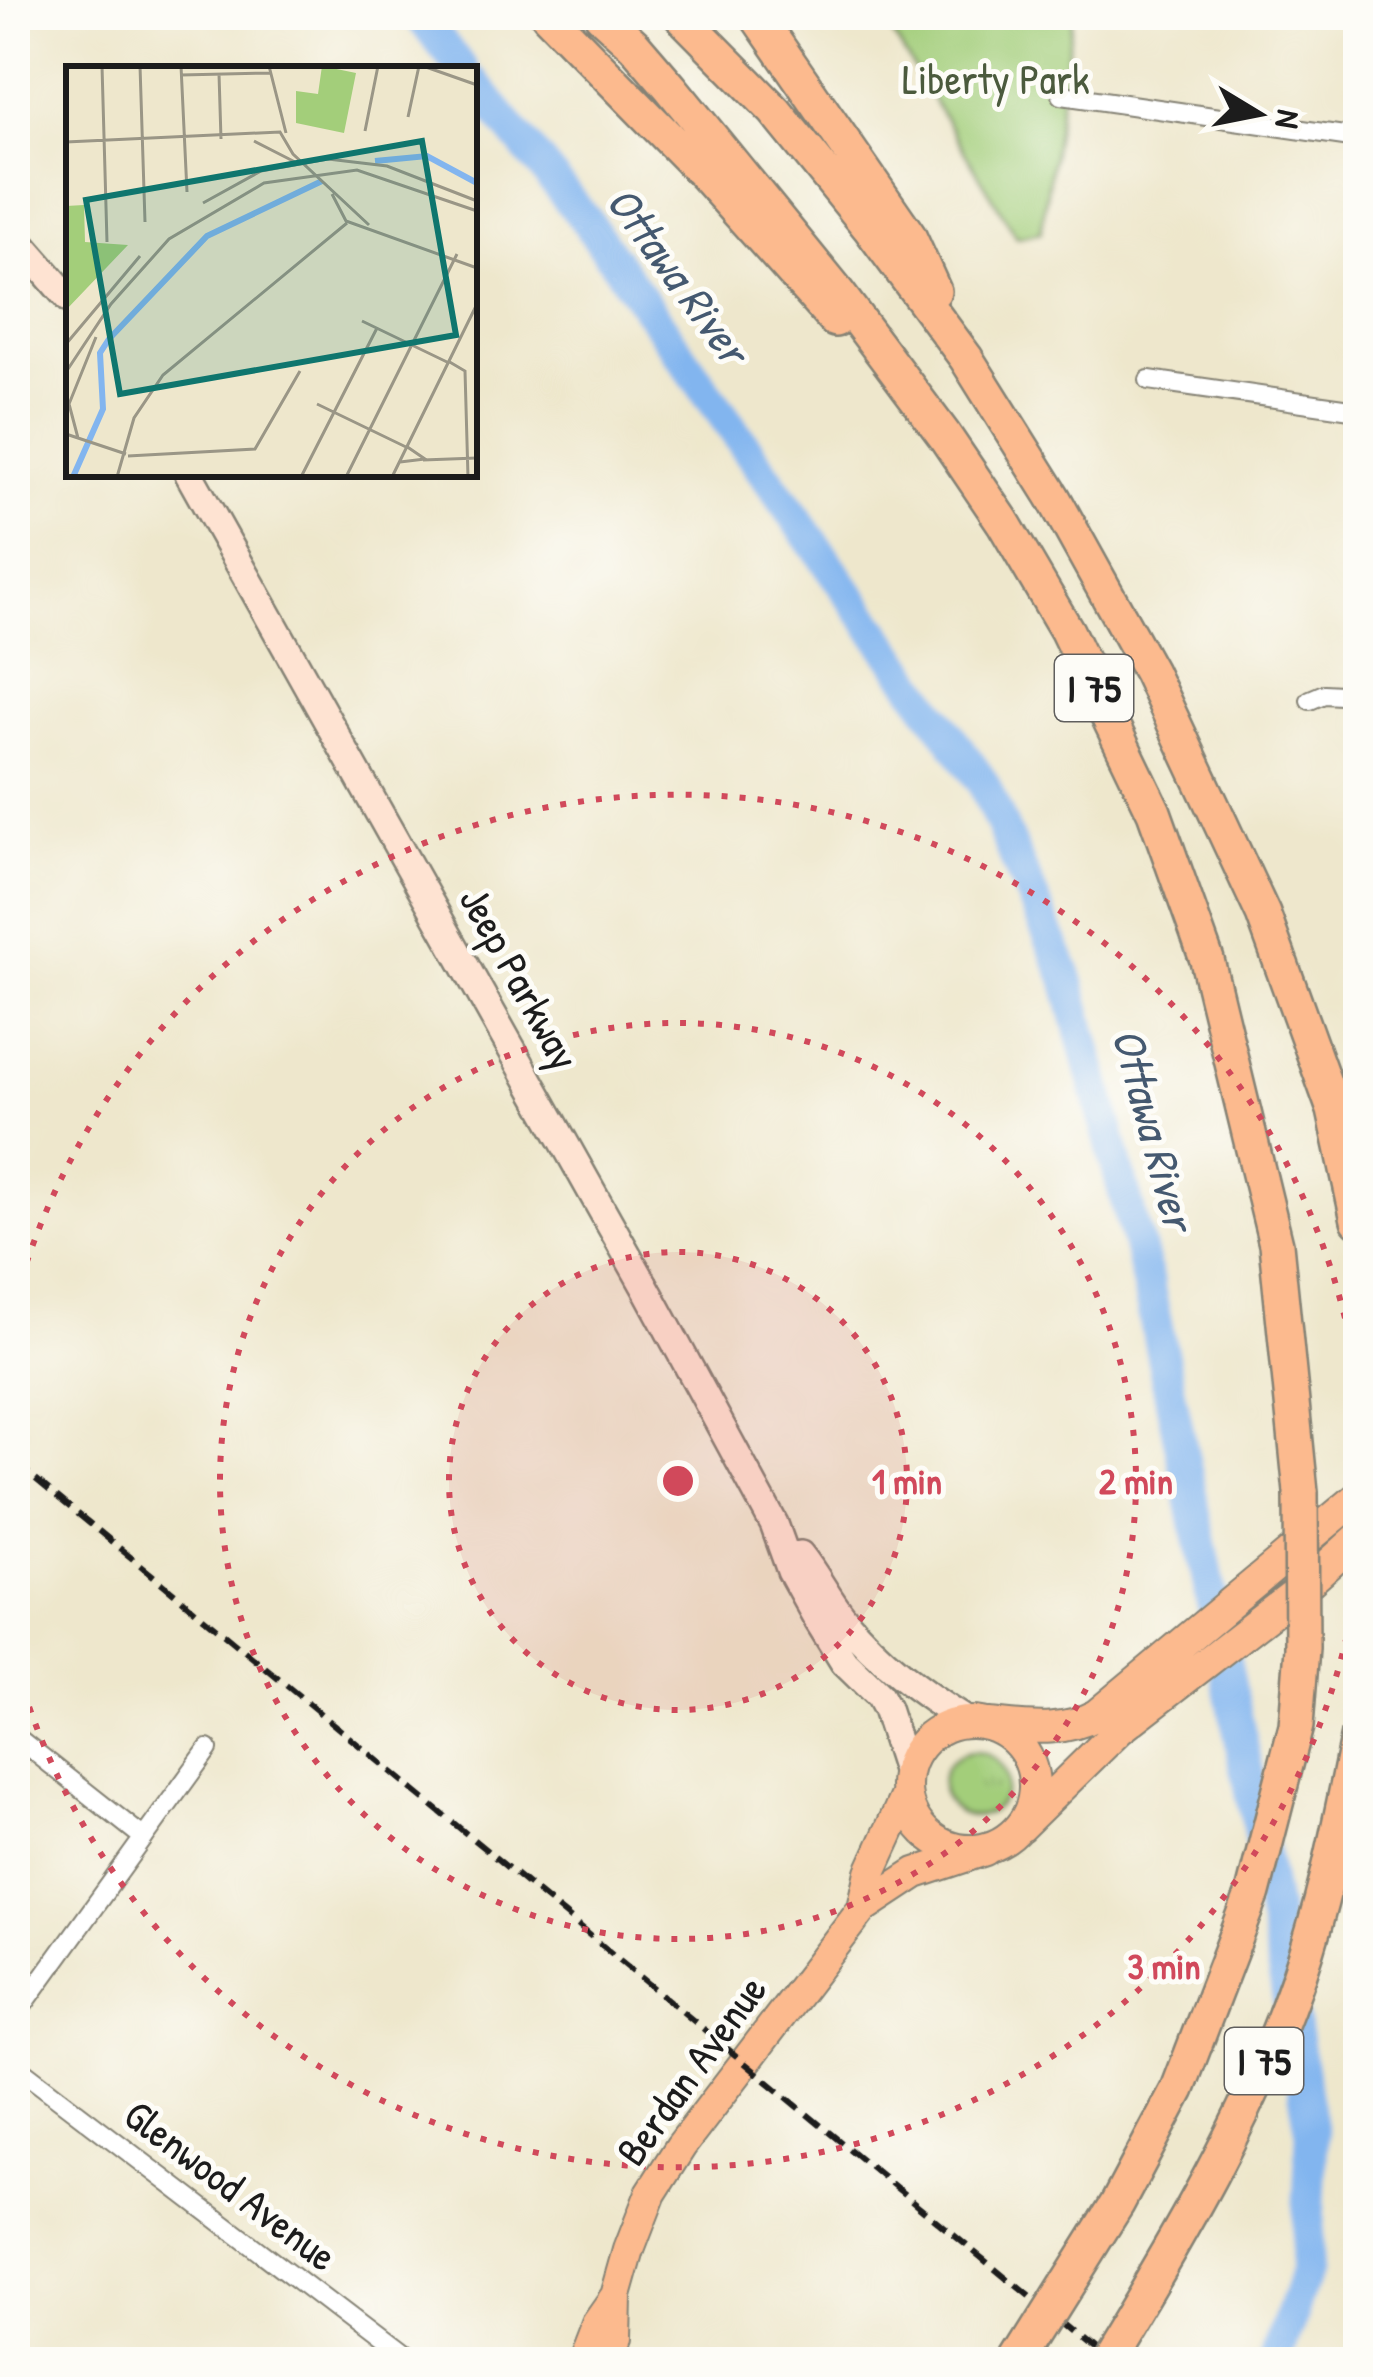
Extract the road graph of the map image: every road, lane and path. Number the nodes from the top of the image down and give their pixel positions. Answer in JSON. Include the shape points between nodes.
{"nodes":[{"id":1,"x":548,"y":15,"type":"edge"},
{"id":2,"x":601,"y":15,"type":"edge"},
{"id":3,"x":680,"y":15,"type":"edge"},
{"id":4,"x":710,"y":15,"type":"edge"},
{"id":5,"x":756,"y":15,"type":"edge"},
{"id":6,"x":1062,"y":95,"type":"dead end"},
{"id":7,"x":775,"y":111,"type":"junction"},
{"id":8,"x":1358,"y":138,"type":"edge"},
{"id":9,"x":15,"y":237,"type":"edge"},
{"id":10,"x":66,"y":296,"type":"edge"},
{"id":11,"x":966,"y":358,"type":"junction"},
{"id":12,"x":1149,"y":380,"type":"dead end"},
{"id":13,"x":1358,"y":410,"type":"edge"},
{"id":14,"x":929,"y":415,"type":"junction"},
{"id":15,"x":191,"y":477,"type":"edge"},
{"id":16,"x":1358,"y":696,"type":"edge"},
{"id":17,"x":1310,"y":700,"type":"dead end"},
{"id":18,"x":1358,"y":1220,"type":"edge"},
{"id":19,"x":1358,"y":1497,"type":"edge"},
{"id":20,"x":774,"y":1524,"type":"junction"},
{"id":21,"x":1348,"y":1547,"type":"edge"},
{"id":22,"x":977,"y":1723,"type":"junction"},
{"id":23,"x":1358,"y":1734,"type":"edge"},
{"id":24,"x":15,"y":1736,"type":"edge"},
{"id":25,"x":208,"y":1749,"type":"dead end"},
{"id":26,"x":907,"y":1785,"type":"junction"},
{"id":27,"x":1020,"y":1827,"type":"junction"},
{"id":28,"x":143,"y":1838,"type":"junction"},
{"id":29,"x":985,"y":1850,"type":"junction"},
{"id":30,"x":863,"y":1908,"type":"junction"},
{"id":31,"x":15,"y":2016,"type":"edge"},
{"id":32,"x":15,"y":2065,"type":"edge"},
{"id":33,"x":616,"y":2296,"type":"junction"},
{"id":34,"x":404,"y":2362,"type":"edge"},
{"id":35,"x":582,"y":2362,"type":"edge"},
{"id":36,"x":609,"y":2362,"type":"edge"},
{"id":37,"x":1018,"y":2362,"type":"edge"},
{"id":38,"x":1102,"y":2362,"type":"edge"}],
"edges":[{"from":1,"to":14,"type":"highway"},
{"from":2,"to":14,"type":"highway","number":"I 75","via":[[671,88]]},
{"from":3,"to":7,"type":"highway","number":"I 75"},
{"from":4,"to":7,"type":"highway"},
{"from":5,"to":11,"type":"highway","via":[[909,236]]},
{"from":6,"to":8,"type":"street"},
{"from":7,"to":11,"type":"highway","number":"I 75"},
{"from":9,"to":10,"type":"street"},
{"from":11,"to":18,"type":"highway","number":"I 75","via":[[1150,672],[1235,850],[1334,1110]]},
{"from":12,"to":13,"type":"street"},
{"from":14,"to":37,"type":"highway","number":"I 75","bridge":true,"via":[[1067,631],[1154,812],[1207,960],[1276,1244],[1301,1492],[1296,1726],[1253,1893],[1178,2089]]},
{"from":15,"to":20,"type":"street","name":"Jeep Parkway"},
{"from":16,"to":17,"type":"street"},
{"from":19,"to":22,"type":"main road","via":[[1084,1721],[1050,1729]]},
{"from":20,"to":22,"type":"street","name":"Jeep Parkway","via":[[870,1650]]},
{"from":20,"to":26,"type":"street","name":"Jeep Parkway","via":[[818,1620],[886,1709]]},
{"from":21,"to":27,"type":"main road","via":[[1183,1677]]},
{"from":22,"to":26,"type":"main road","via":[[946,1726],[928,1738],[914,1754]]},
{"from":22,"to":27,"type":"main road","via":[[1007,1733],[1032,1767],[1031,1809]]},
{"from":23,"to":38,"type":"highway","number":"I 75","bridge":true,"via":[[1299,1977],[1237,2123]]},
{"from":24,"to":28,"type":"street"},
{"from":25,"to":28,"type":"street"},
{"from":26,"to":29,"type":"main road","via":[[926,1833],[943,1845]]},
{"from":26,"to":30,"type":"main road","name":"Berdan Avenue"},
{"from":27,"to":29,"type":"main road"},
{"from":28,"to":31,"type":"street"},
{"from":29,"to":30,"type":"main road","name":"Berdan Avenue","via":[[916,1873]]},
{"from":30,"to":33,"type":"main road","name":"Berdan Avenue","via":[[664,2169]]},
{"from":32,"to":34,"type":"street","name":"Glenwood Avenue"},
{"from":33,"to":35,"type":"main road","name":"Berdan Avenue"},
{"from":33,"to":36,"type":"main road","name":"Berdan Avenue"}]}
